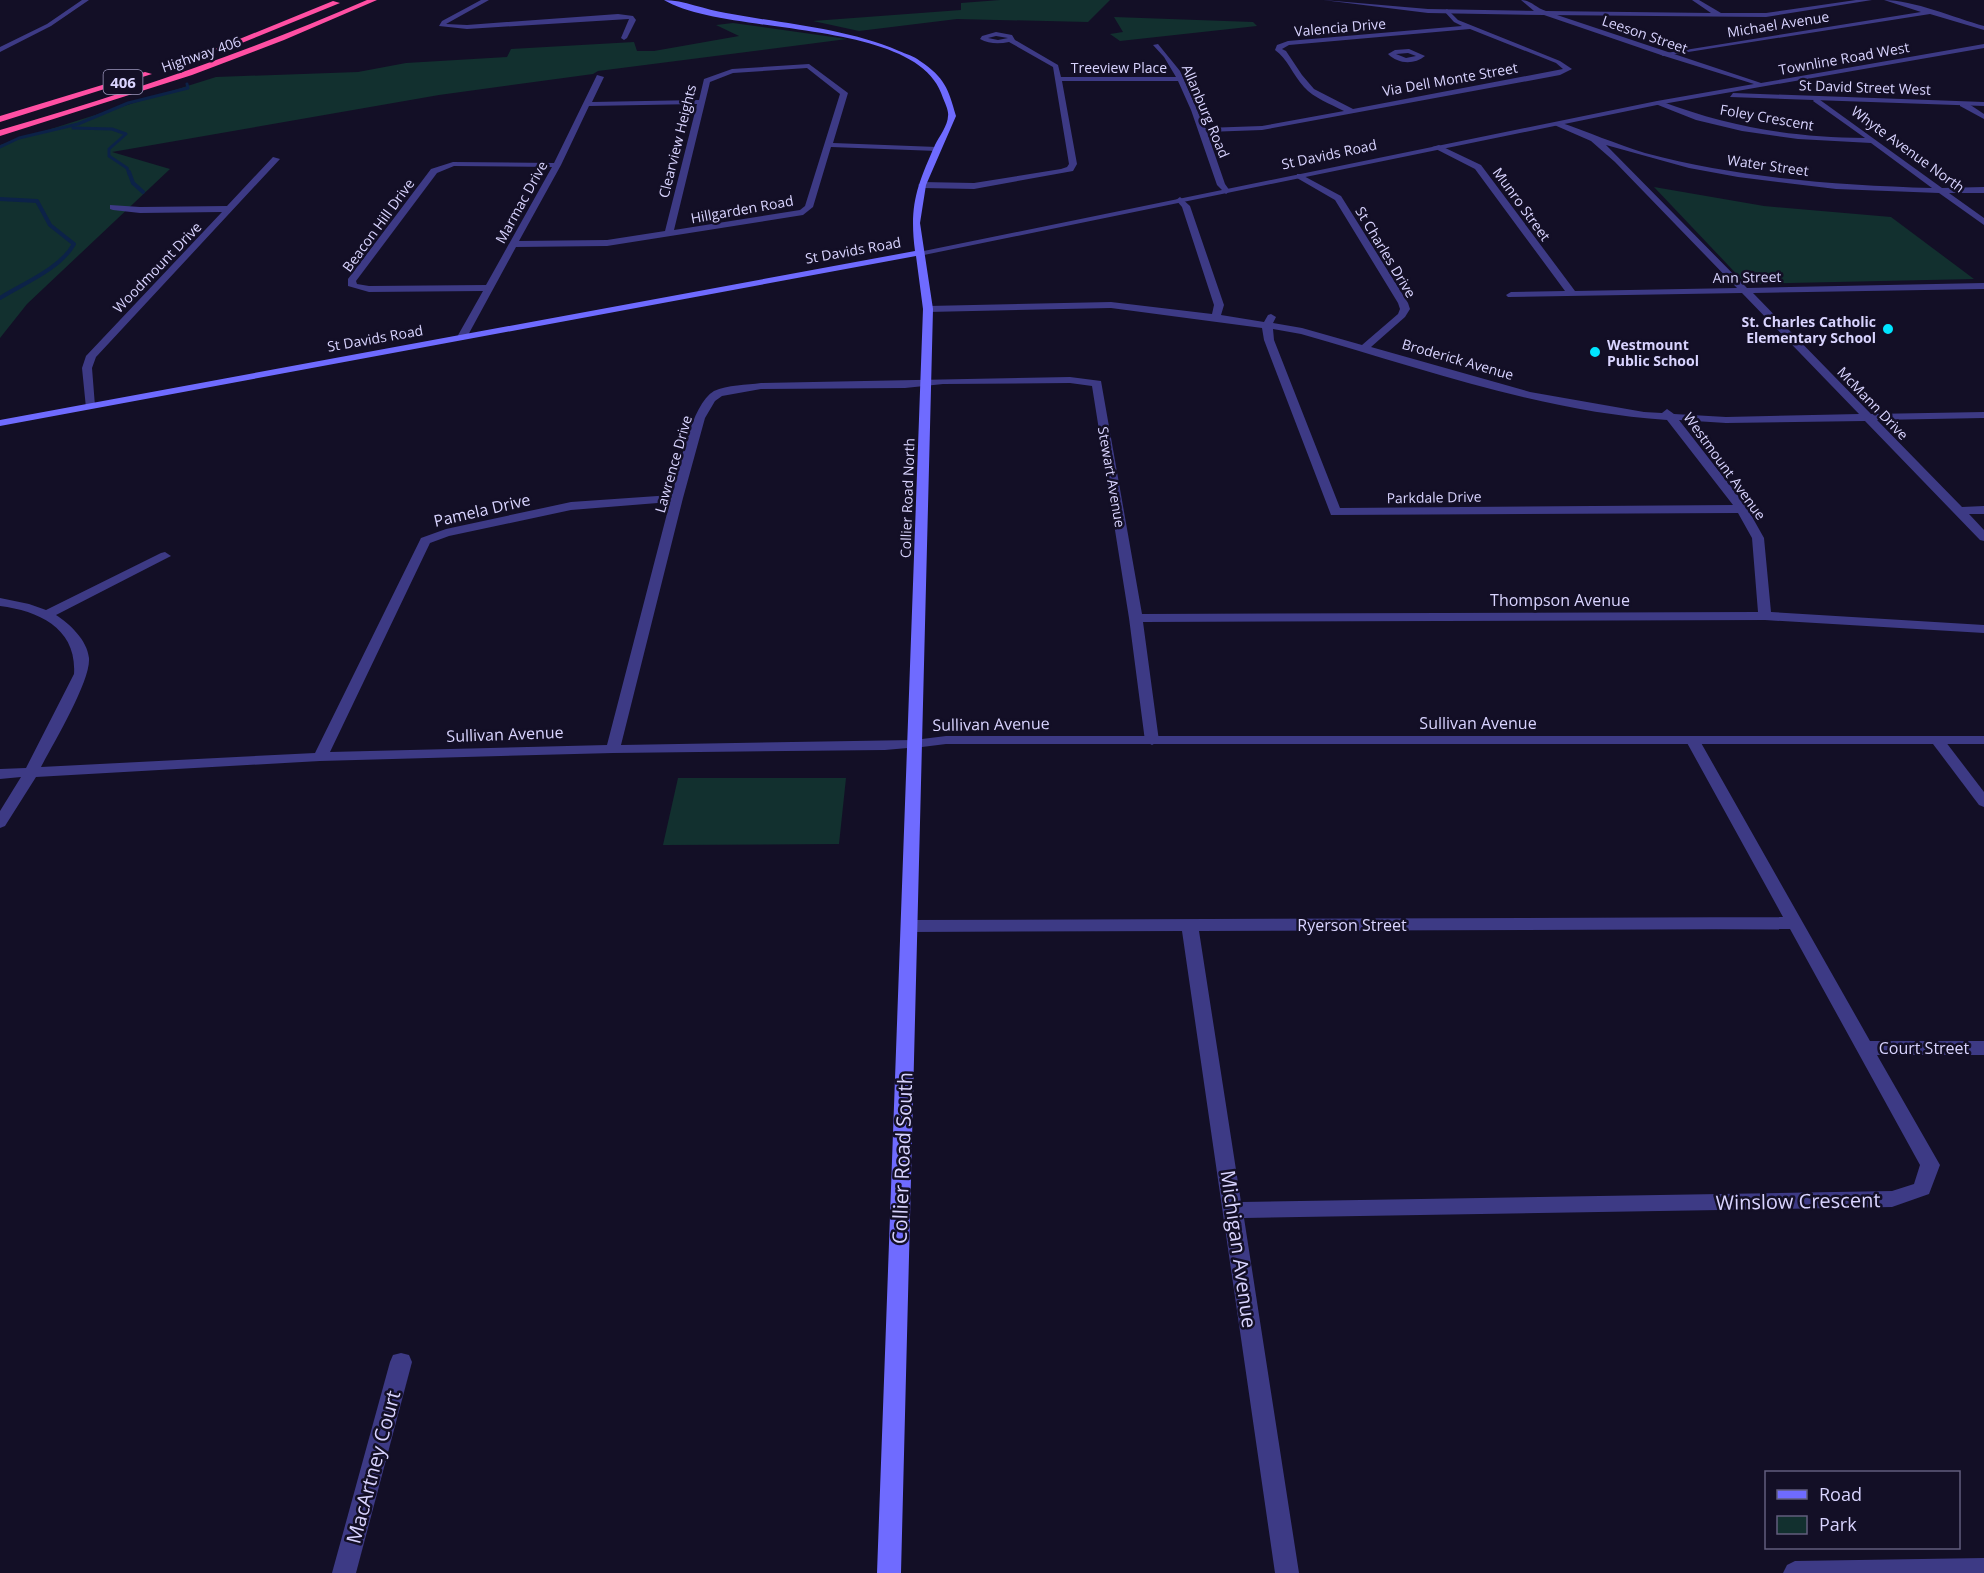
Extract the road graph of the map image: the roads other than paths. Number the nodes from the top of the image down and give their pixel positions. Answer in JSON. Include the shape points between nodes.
{"nodes":[{"id":1,"x":86,"y":0,"type":"edge"},
{"id":2,"x":331,"y":0,"type":"edge"},
{"id":3,"x":343,"y":0,"type":"edge"},
{"id":4,"x":486,"y":0,"type":"edge"},
{"id":5,"x":667,"y":0,"type":"edge"},
{"id":6,"x":1326,"y":0,"type":"edge"},
{"id":7,"x":1524,"y":0,"type":"edge"},
{"id":8,"x":1695,"y":0,"type":"edge"},
{"id":9,"x":1869,"y":0,"type":"edge"},
{"id":10,"x":1887,"y":0,"type":"edge"},
{"id":11,"x":376,"y":2,"type":"edge"},
{"id":12,"x":1447,"y":11,"type":"junction"},
{"id":13,"x":1932,"y":12,"type":"junction"},
{"id":14,"x":1545,"y":13,"type":"junction"},
{"id":15,"x":1720,"y":15,"type":"junction"},
{"id":16,"x":1473,"y":27,"type":"junction"},
{"id":17,"x":1984,"y":28,"type":"edge"},
{"id":18,"x":1375,"y":36,"type":"junction"},
{"id":19,"x":624,"y":38,"type":"dead end"},
{"id":20,"x":244,"y":40,"type":"junction"},
{"id":21,"x":1011,"y":40,"type":"dead end"},
{"id":22,"x":1383,"y":41,"type":"dead end"},
{"id":23,"x":1156,"y":45,"type":"dead end"},
{"id":24,"x":1391,"y":46,"type":"dead end"},
{"id":25,"x":1984,"y":46,"type":"edge"},
{"id":26,"x":0,"y":50,"type":"edge"},
{"id":27,"x":213,"y":51,"type":"dead end"},
{"id":28,"x":1399,"y":51,"type":"dead end"},
{"id":29,"x":1663,"y":54,"type":"junction"},
{"id":30,"x":159,"y":70,"type":"dead end"},
{"id":31,"x":732,"y":71,"type":"joint"},
{"id":32,"x":600,"y":77,"type":"dead end"},
{"id":33,"x":1059,"y":79,"type":"junction"},
{"id":34,"x":1180,"y":79,"type":"junction"},
{"id":35,"x":1761,"y":84,"type":"junction"},
{"id":36,"x":1709,"y":93,"type":"junction"},
{"id":37,"x":1816,"y":99,"type":"junction"},
{"id":38,"x":700,"y":102,"type":"junction"},
{"id":39,"x":1658,"y":103,"type":"junction"},
{"id":40,"x":587,"y":104,"type":"junction"},
{"id":41,"x":1963,"y":104,"type":"junction"},
{"id":42,"x":1984,"y":104,"type":"edge"},
{"id":43,"x":1352,"y":111,"type":"junction"},
{"id":44,"x":1984,"y":117,"type":"edge"},
{"id":45,"x":0,"y":119,"type":"edge"},
{"id":46,"x":1556,"y":124,"type":"junction"},
{"id":47,"x":1201,"y":130,"type":"junction"},
{"id":48,"x":0,"y":134,"type":"edge"},
{"id":49,"x":1594,"y":139,"type":"junction"},
{"id":50,"x":1874,"y":141,"type":"junction"},
{"id":51,"x":830,"y":145,"type":"junction"},
{"id":52,"x":1436,"y":147,"type":"junction"},
{"id":53,"x":938,"y":149,"type":"junction"},
{"id":54,"x":1652,"y":156,"type":"junction"},
{"id":55,"x":276,"y":159,"type":"dead end"},
{"id":56,"x":1618,"y":160,"type":"junction"},
{"id":57,"x":557,"y":165,"type":"junction"},
{"id":58,"x":1300,"y":176,"type":"junction"},
{"id":59,"x":922,"y":185,"type":"junction"},
{"id":60,"x":1984,"y":190,"type":"edge"},
{"id":61,"x":1226,"y":191,"type":"junction"},
{"id":62,"x":1942,"y":191,"type":"junction"},
{"id":63,"x":1180,"y":200,"type":"junction"},
{"id":64,"x":113,"y":207,"type":"dead end"},
{"id":65,"x":231,"y":209,"type":"junction"},
{"id":66,"x":1984,"y":222,"type":"edge"},
{"id":67,"x":668,"y":235,"type":"junction"},
{"id":68,"x":514,"y":244,"type":"junction"},
{"id":69,"x":919,"y":253,"type":"junction"},
{"id":70,"x":1984,"y":286,"type":"edge"},
{"id":71,"x":489,"y":288,"type":"junction"},
{"id":72,"x":1743,"y":291,"type":"junction"},
{"id":73,"x":1572,"y":294,"type":"junction"},
{"id":74,"x":1511,"y":295,"type":"dead end"},
{"id":75,"x":928,"y":305,"type":"junction"},
{"id":76,"x":1217,"y":313,"type":"junction"},
{"id":77,"x":1269,"y":321,"type":"junction"},
{"id":78,"x":462,"y":337,"type":"junction"},
{"id":79,"x":1368,"y":345,"type":"junction"},
{"id":80,"x":926,"y":383,"type":"junction"},
{"id":81,"x":1984,"y":405,"type":"edge"},
{"id":82,"x":90,"y":406,"type":"junction"},
{"id":83,"x":1857,"y":408,"type":"junction"},
{"id":84,"x":1668,"y":412,"type":"junction"},
{"id":85,"x":1984,"y":415,"type":"edge"},
{"id":86,"x":1866,"y":417,"type":"junction"},
{"id":87,"x":0,"y":423,"type":"edge"},
{"id":88,"x":677,"y":498,"type":"junction"},
{"id":89,"x":1742,"y":510,"type":"junction"},
{"id":90,"x":1984,"y":510,"type":"edge"},
{"id":91,"x":1958,"y":511,"type":"junction"},
{"id":92,"x":1984,"y":537,"type":"edge"},
{"id":93,"x":165,"y":556,"type":"dead end"},
{"id":94,"x":0,"y":602,"type":"edge"},
{"id":95,"x":48,"y":614,"type":"junction"},
{"id":96,"x":1764,"y":616,"type":"junction"},
{"id":97,"x":1136,"y":618,"type":"junction"},
{"id":98,"x":1984,"y":629,"type":"edge"},
{"id":99,"x":1937,"y":740,"type":"junction"},
{"id":100,"x":1984,"y":740,"type":"edge"},
{"id":101,"x":1152,"y":741,"type":"junction"},
{"id":102,"x":1693,"y":741,"type":"junction"},
{"id":103,"x":914,"y":744,"type":"junction"},
{"id":104,"x":613,"y":749,"type":"junction"},
{"id":105,"x":320,"y":758,"type":"junction"},
{"id":106,"x":32,"y":771,"type":"junction"},
{"id":107,"x":0,"y":774,"type":"edge"},
{"id":108,"x":1984,"y":802,"type":"edge"},
{"id":109,"x":0,"y":823,"type":"edge"},
{"id":110,"x":1794,"y":923,"type":"junction"},
{"id":111,"x":909,"y":926,"type":"junction"},
{"id":112,"x":1190,"y":926,"type":"junction"},
{"id":113,"x":1863,"y":1048,"type":"junction"},
{"id":114,"x":1984,"y":1048,"type":"edge"},
{"id":115,"x":1234,"y":1210,"type":"junction"},
{"id":116,"x":401,"y":1362,"type":"dead end"},
{"id":117,"x":1984,"y":1569,"type":"edge"},
{"id":118,"x":344,"y":1573,"type":"edge"},
{"id":119,"x":889,"y":1573,"type":"edge"},
{"id":120,"x":1287,"y":1573,"type":"edge"},
{"id":121,"x":1794,"y":1573,"type":"edge"},
{"id":122,"x":1817,"y":1573,"type":"edge"}],
"edges":[{"from":1,"to":26,"type":"street"},
{"from":2,"to":20,"type":"highway"},
{"from":3,"to":20,"type":"highway","name":"Highway 406"},
{"from":4,"to":19,"type":"street","via":[[442,26],[631,17]]},
{"from":5,"to":53,"type":"main road","name":"Collier Road North","via":[[723,16],[841,34],[908,58],[927,69],[949,92],[951,116]]},
{"from":6,"to":12,"type":"street"},
{"from":7,"to":14,"type":"street","name":"Leeson Street"},
{"from":8,"to":15,"type":"street"},
{"from":9,"to":15,"type":"street","via":[[1766,15]]},
{"from":10,"to":13,"type":"street"},
{"from":11,"to":48,"type":"highway","name":"Highway 406","number":"406","via":[[260,48]]},
{"from":12,"to":14,"type":"street"},
{"from":12,"to":16,"type":"street","name":"Via Dell Monte Street","via":[[1456,21]]},
{"from":13,"to":17,"type":"street"},
{"from":13,"to":29,"type":"street","name":"Michael Avenue"},
{"from":14,"to":15,"type":"street"},
{"from":14,"to":29,"type":"street","name":"Leeson Street"},
{"from":16,"to":18,"type":"street","name":"Valencia Drive"},
{"from":16,"to":43,"type":"street","name":"Via Dell Monte Street","via":[[1568,69]]},
{"from":18,"to":22,"type":"street"},
{"from":18,"to":43,"type":"street","name":"Valencia Drive","via":[[1279,46],[1278,50],[1284,52],[1307,88]]},
{"from":20,"to":27,"type":"highway","name":"Highway 406"},
{"from":21,"to":33,"type":"street","via":[[1054,64]]},
{"from":23,"to":34,"type":"street","name":"Allanburg Road","via":[[1165,52]]},
{"from":24,"to":28,"type":"street"},
{"from":25,"to":35,"type":"street","name":"Townline Road West"},
{"from":29,"to":35,"type":"street","name":"Leeson Street"},
{"from":30,"to":45,"type":"highway","name":"Highway 406","number":"406"},
{"from":31,"to":38,"type":"street","name":"Clearview Heights","via":[[707,81]]},
{"from":31,"to":51,"type":"street","name":"Hillgarden Road","via":[[809,66],[844,93]]},
{"from":32,"to":40,"type":"street","name":"Marmac Drive"},
{"from":33,"to":34,"type":"street","name":"Treeview Place"},
{"from":33,"to":59,"type":"street","via":[[1073,164],[1070,169],[974,186]]},
{"from":34,"to":47,"type":"street","name":"Allanburg Road"},
{"from":35,"to":36,"type":"street","name":"Townline Road West"},
{"from":36,"to":37,"type":"street","name":"St David Street West"},
{"from":36,"to":39,"type":"street","name":"St Davids Road"},
{"from":37,"to":41,"type":"street","name":"St David Street West"},
{"from":37,"to":50,"type":"street","name":"Whyte Avenue North"},
{"from":38,"to":40,"type":"street"},
{"from":38,"to":67,"type":"street","name":"Clearview Heights"},
{"from":39,"to":46,"type":"street","name":"St Davids Road"},
{"from":39,"to":50,"type":"street","name":"Foley Crescent","via":[[1722,125],[1761,133],[1831,141]]},
{"from":40,"to":57,"type":"street","name":"Marmac Drive"},
{"from":41,"to":42,"type":"street","name":"St David Street West"},
{"from":41,"to":44,"type":"street"},
{"from":43,"to":47,"type":"street","name":"Via Dell Monte Street","via":[[1262,128]]},
{"from":46,"to":49,"type":"street","name":"Water Street"},
{"from":46,"to":52,"type":"street","name":"St Davids Road"},
{"from":47,"to":61,"type":"street","name":"Allanburg Road"},
{"from":49,"to":54,"type":"street","name":"Water Street"},
{"from":49,"to":56,"type":"street","name":"McMann Drive"},
{"from":50,"to":62,"type":"street","name":"Whyte Avenue North"},
{"from":51,"to":53,"type":"street"},
{"from":51,"to":67,"type":"street","name":"Hillgarden Road","via":[[809,207],[803,212]]},
{"from":52,"to":58,"type":"street","name":"St Davids Road"},
{"from":52,"to":73,"type":"street","name":"Munro Street","via":[[1478,167]]},
{"from":53,"to":59,"type":"main road","name":"Collier Road North"},
{"from":54,"to":56,"type":"street"},
{"from":54,"to":62,"type":"street","name":"Water Street","via":[[1795,183]]},
{"from":55,"to":65,"type":"street","name":"Woodmount Drive"},
{"from":56,"to":72,"type":"street","name":"McMann Drive"},
{"from":57,"to":68,"type":"street","name":"Marmac Drive"},
{"from":57,"to":71,"type":"street","name":"Beacon Hill Drive","via":[[453,164],[434,171],[351,281],[353,286],[369,289]]},
{"from":58,"to":61,"type":"street","name":"St Davids Road"},
{"from":58,"to":79,"type":"street","name":"St Charles Drive","via":[[1338,198],[1403,303],[1402,315]]},
{"from":59,"to":69,"type":"main road","name":"Collier Road North","via":[[915,223]]},
{"from":60,"to":62,"type":"street","name":"Water Street"},
{"from":61,"to":63,"type":"street","name":"St Davids Road"},
{"from":62,"to":66,"type":"street","name":"Whyte Avenue North"},
{"from":63,"to":69,"type":"street","name":"St Davids Road"},
{"from":63,"to":76,"type":"street","via":[[1186,206],[1219,305]]},
{"from":64,"to":65,"type":"street"},
{"from":65,"to":82,"type":"street","name":"Woodmount Drive","via":[[90,356]]},
{"from":67,"to":68,"type":"street","name":"Hillgarden Road","via":[[607,243]]},
{"from":68,"to":71,"type":"street","name":"Marmac Drive"},
{"from":69,"to":75,"type":"main road","name":"Collier Road North"},
{"from":69,"to":78,"type":"main road","name":"St Davids Road"},
{"from":70,"to":72,"type":"street","name":"Ann Street"},
{"from":71,"to":78,"type":"street","name":"Marmac Drive"},
{"from":72,"to":73,"type":"street","name":"Ann Street"},
{"from":72,"to":83,"type":"street","name":"McMann Drive"},
{"from":73,"to":74,"type":"street","name":"Ann Street"},
{"from":75,"to":76,"type":"street","name":"Broderick Avenue","via":[[1111,305]]},
{"from":75,"to":80,"type":"main road","name":"Collier Road North"},
{"from":76,"to":77,"type":"street","name":"Broderick Avenue"},
{"from":77,"to":79,"type":"street","name":"Broderick Avenue"},
{"from":77,"to":89,"type":"street","name":"Parkdale Drive","via":[[1269,340],[1335,512]]},
{"from":78,"to":82,"type":"main road","name":"St Davids Road"},
{"from":79,"to":84,"type":"street","name":"Broderick Avenue","via":[[1552,390]]},
{"from":80,"to":88,"type":"street","name":"Lawrence Drive","via":[[761,386],[719,393],[700,418]]},
{"from":80,"to":97,"type":"street","name":"Stewart Avenue","via":[[1097,383]]},
{"from":80,"to":103,"type":"main road","name":"Collier Road North"},
{"from":81,"to":83,"type":"street","name":"Broderick Avenue"},
{"from":82,"to":87,"type":"main road","name":"St Davids Road"},
{"from":83,"to":84,"type":"street","name":"Broderick Avenue"},
{"from":83,"to":86,"type":"street","name":"McMann Drive"},
{"from":84,"to":86,"type":"street","name":"Broderick Avenue","via":[[1726,420]]},
{"from":84,"to":89,"type":"street","name":"Westmount Avenue"},
{"from":85,"to":86,"type":"street","name":"Broderick Avenue"},
{"from":86,"to":91,"type":"street","name":"McMann Drive"},
{"from":88,"to":104,"type":"street","name":"Lawrence Drive"},
{"from":88,"to":105,"type":"street","name":"Pamela Drive","via":[[571,506],[425,541]]},
{"from":89,"to":96,"type":"street","name":"Westmount Avenue","via":[[1758,538]]},
{"from":90,"to":91,"type":"street"},
{"from":91,"to":92,"type":"street","name":"McMann Drive"},
{"from":93,"to":95,"type":"street"},
{"from":94,"to":95,"type":"street"},
{"from":95,"to":106,"type":"street","via":[[72,638],[81,656],[81,674]]},
{"from":96,"to":97,"type":"street","name":"Thompson Avenue"},
{"from":96,"to":98,"type":"street","name":"Thompson Avenue"},
{"from":97,"to":101,"type":"street","name":"Stewart Avenue"},
{"from":99,"to":100,"type":"street","name":"Sullivan Avenue"},
{"from":99,"to":102,"type":"street","name":"Sullivan Avenue"},
{"from":99,"to":108,"type":"street"},
{"from":101,"to":102,"type":"street","name":"Sullivan Avenue"},
{"from":101,"to":103,"type":"street","name":"Sullivan Avenue","via":[[946,740]]},
{"from":102,"to":110,"type":"street","name":"Winslow Crescent"},
{"from":103,"to":104,"type":"street","name":"Sullivan Avenue"},
{"from":103,"to":111,"type":"main road","name":"Collier Road South"},
{"from":104,"to":105,"type":"street","name":"Sullivan Avenue"},
{"from":105,"to":106,"type":"street","name":"Sullivan Avenue"},
{"from":106,"to":107,"type":"street","name":"Sullivan Avenue"},
{"from":106,"to":109,"type":"street"},
{"from":110,"to":112,"type":"street","name":"Ryerson Street"},
{"from":110,"to":113,"type":"street","name":"Winslow Crescent"},
{"from":111,"to":112,"type":"street","name":"Ryerson Street"},
{"from":111,"to":119,"type":"main road","name":"Collier Road South"},
{"from":112,"to":115,"type":"street","name":"Michigan Avenue"},
{"from":113,"to":114,"type":"street","name":"Court Street"},
{"from":113,"to":115,"type":"street","name":"Winslow Crescent","via":[[1930,1165],[1922,1189],[1893,1199]]},
{"from":115,"to":120,"type":"street","name":"Michigan Avenue"},
{"from":116,"to":118,"type":"street","name":"MacArtney Court"},
{"from":117,"to":122,"type":"street"},
{"from":121,"to":122,"type":"street"}]}
